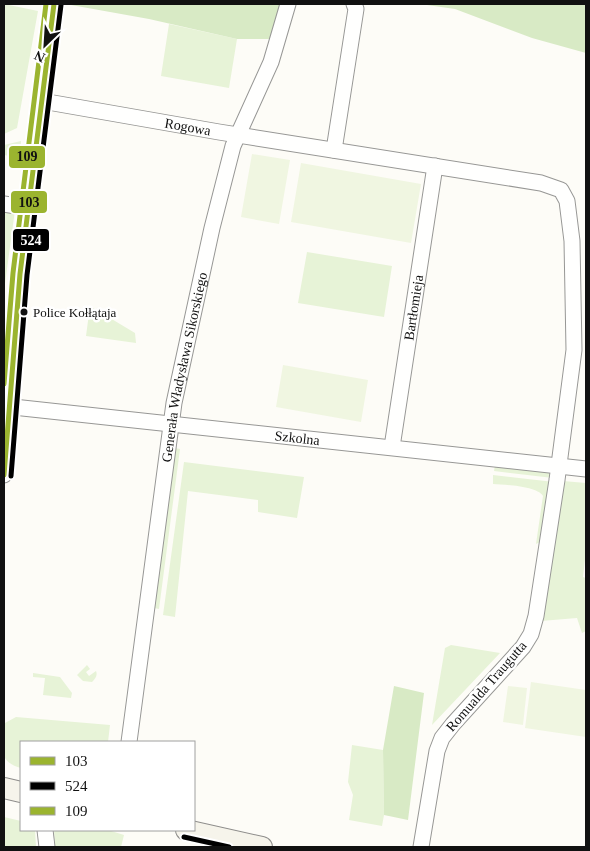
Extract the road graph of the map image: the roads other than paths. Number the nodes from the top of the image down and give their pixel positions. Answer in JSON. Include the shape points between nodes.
{"nodes":[{"id":1,"x":54,"y":4,"type":"edge"},
{"id":2,"x":288,"y":4,"type":"edge"},
{"id":3,"x":354,"y":4,"type":"edge"},
{"id":4,"x":42,"y":101,"type":"junction"},
{"id":5,"x":238,"y":134,"type":"junction"},
{"id":6,"x":334,"y":150,"type":"junction"},
{"id":7,"x":435,"y":166,"type":"junction"},
{"id":8,"x":561,"y":190,"type":"joint"},
{"id":9,"x":4,"y":204,"type":"edge"},
{"id":10,"x":28,"y":208,"type":"junction"},
{"id":11,"x":6,"y":406,"type":"edge"},
{"id":12,"x":171,"y":424,"type":"junction"},
{"id":13,"x":392,"y":447,"type":"junction"},
{"id":14,"x":559,"y":466,"type":"junction"},
{"id":15,"x":586,"y":469,"type":"edge"},
{"id":16,"x":4,"y":475,"type":"edge"},
{"id":17,"x":129,"y":741,"type":"edge"},
{"id":18,"x":4,"y":788,"type":"edge"},
{"id":19,"x":20,"y":792,"type":"edge"},
{"id":20,"x":46,"y":831,"type":"edge"},
{"id":21,"x":190,"y":831,"type":"edge"},
{"id":22,"x":47,"y":847,"type":"edge"},
{"id":23,"x":262,"y":847,"type":"edge"},
{"id":24,"x":421,"y":847,"type":"edge"}],
"edges":[{"from":1,"to":4,"type":"street"},
{"from":2,"to":5,"type":"street","name":"Generała Władysława Sikorskiego","via":[[271,62]]},
{"from":3,"to":6,"type":"street","via":[[356,9]]},
{"from":4,"to":5,"type":"street","name":"Rogowa"},
{"from":4,"to":10,"type":"street"},
{"from":5,"to":6,"type":"street","name":"Rogowa"},
{"from":5,"to":12,"type":"street","name":"Generała Władysława Sikorskiego","via":[[212,228]]},
{"from":6,"to":7,"type":"street","name":"Rogowa"},
{"from":7,"to":8,"type":"street","name":"Rogowa","via":[[541,183]]},
{"from":7,"to":13,"type":"street","name":"Bartłomieja"},
{"from":8,"to":14,"type":"street","name":"Romualda Traugutta","via":[[570,216],[574,350]]},
{"from":9,"to":10,"type":"street"},
{"from":10,"to":11,"type":"street"},
{"from":11,"to":12,"type":"street","name":"Szkolna"},
{"from":11,"to":16,"type":"street"},
{"from":12,"to":13,"type":"street","name":"Szkolna"},
{"from":12,"to":17,"type":"street","name":"Generała Władysława Sikorskiego"},
{"from":13,"to":14,"type":"street","name":"Szkolna"},
{"from":14,"to":15,"type":"street","name":"Szkolna"},
{"from":14,"to":24,"type":"street","name":"Romualda Traugutta","via":[[533,629],[524,647],[442,738]]},
{"from":18,"to":19,"type":"main road"},
{"from":20,"to":22,"type":"street"},
{"from":21,"to":23,"type":"main road"}]}
